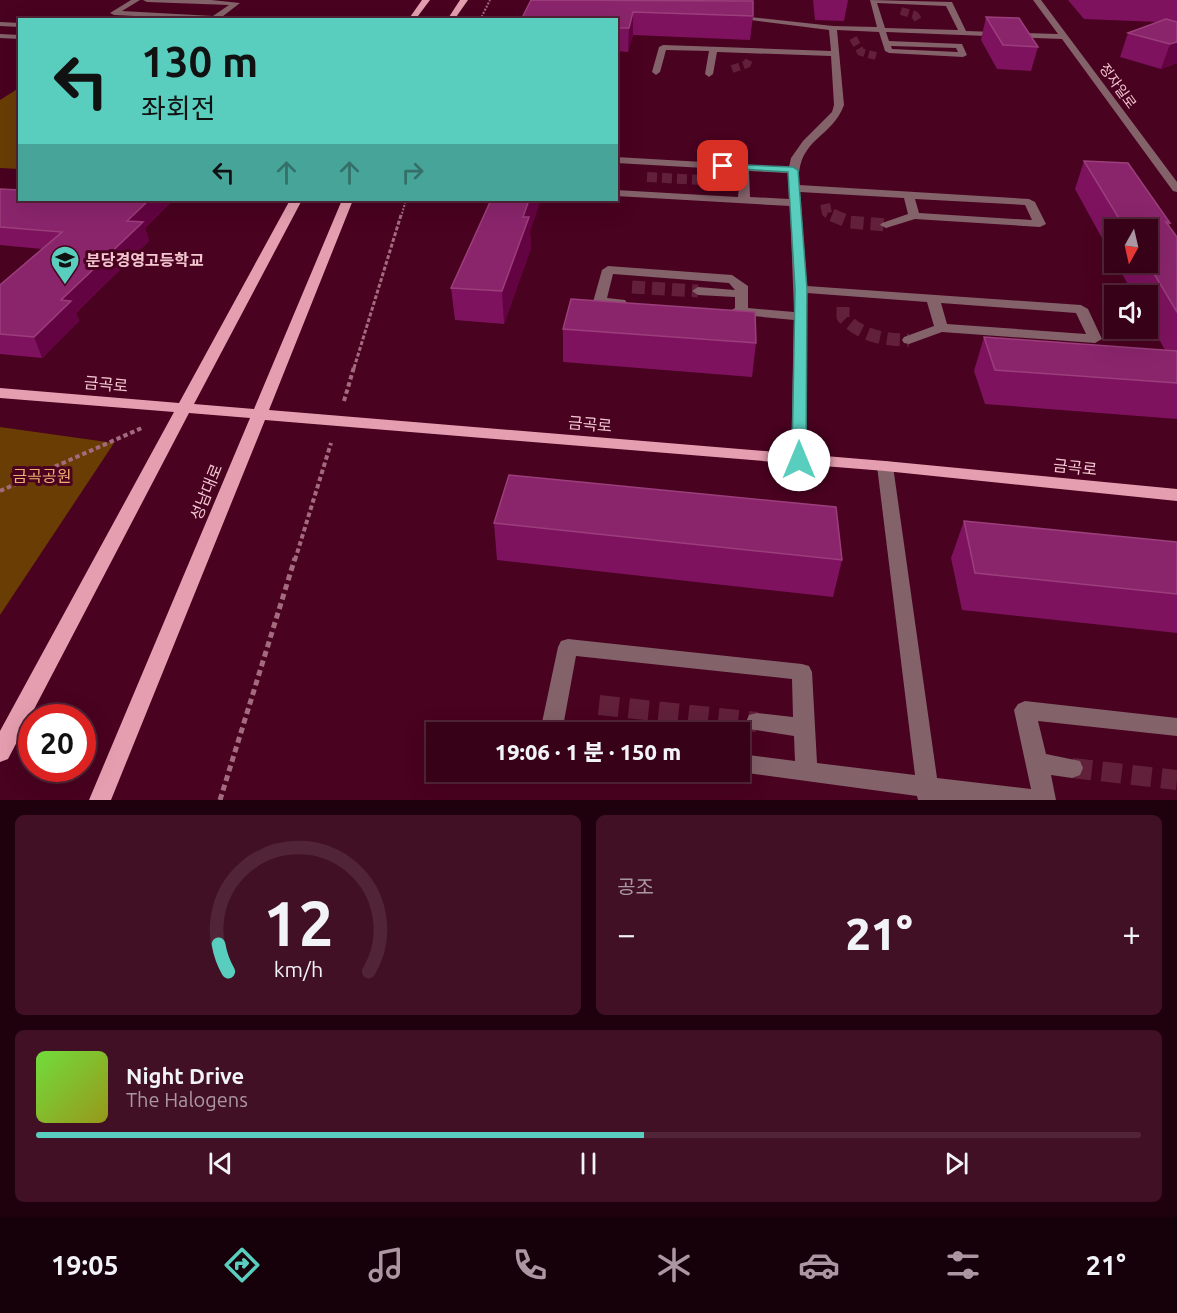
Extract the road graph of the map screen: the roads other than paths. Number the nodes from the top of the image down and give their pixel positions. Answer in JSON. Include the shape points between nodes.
{"nodes":[{"id":1,"x":136,"y":0,"type":"edge"},
{"id":2,"x":147,"y":0,"type":"edge"},
{"id":3,"x":426,"y":0,"type":"edge"},
{"id":4,"x":464,"y":0,"type":"edge"},
{"id":5,"x":1037,"y":0,"type":"edge"},
{"id":6,"x":238,"y":2,"type":"edge"},
{"id":7,"x":726,"y":17,"type":"edge"},
{"id":8,"x":412,"y":18,"type":"edge"},
{"id":9,"x":451,"y":18,"type":"edge"},
{"id":10,"x":0,"y":24,"type":"edge"},
{"id":11,"x":18,"y":25,"type":"edge"},
{"id":12,"x":833,"y":28,"type":"junction"},
{"id":13,"x":882,"y":30,"type":"junction"},
{"id":14,"x":963,"y":33,"type":"junction"},
{"id":15,"x":0,"y":36,"type":"edge"},
{"id":16,"x":1065,"y":37,"type":"junction"},
{"id":17,"x":18,"y":38,"type":"edge"},
{"id":18,"x":886,"y":43,"type":"junction"},
{"id":19,"x":713,"y":49,"type":"junction"},
{"id":20,"x":835,"y":54,"type":"junction"},
{"id":21,"x":656,"y":72,"type":"dead end"},
{"id":22,"x":709,"y":74,"type":"dead end"},
{"id":23,"x":618,"y":160,"type":"edge"},
{"id":24,"x":744,"y":167,"type":"junction"},
{"id":25,"x":793,"y":170,"type":"junction"},
{"id":26,"x":718,"y":181,"type":"tunnel mouth"},
{"id":27,"x":744,"y":183,"type":"junction"},
{"id":28,"x":793,"y":188,"type":"junction"},
{"id":29,"x":1177,"y":189,"type":"edge"},
{"id":30,"x":618,"y":193,"type":"edge"},
{"id":31,"x":909,"y":194,"type":"junction"},
{"id":32,"x":744,"y":200,"type":"junction"},
{"id":33,"x":295,"y":201,"type":"edge"},
{"id":34,"x":348,"y":201,"type":"edge"},
{"id":35,"x":794,"y":203,"type":"junction"},
{"id":36,"x":914,"y":216,"type":"junction"},
{"id":37,"x":886,"y":225,"type":"tunnel mouth"},
{"id":38,"x":801,"y":289,"type":"junction"},
{"id":39,"x":698,"y":291,"type":"tunnel mouth"},
{"id":40,"x":741,"y":294,"type":"junction"},
{"id":41,"x":933,"y":298,"type":"junction"},
{"id":42,"x":636,"y":304,"type":"tunnel mouth"},
{"id":43,"x":717,"y":310,"type":"edge"},
{"id":44,"x":741,"y":312,"type":"junction"},
{"id":45,"x":800,"y":316,"type":"junction"},
{"id":46,"x":941,"y":328,"type":"junction"},
{"id":47,"x":909,"y":340,"type":"tunnel mouth"},
{"id":48,"x":0,"y":393,"type":"edge"},
{"id":49,"x":184,"y":408,"type":"junction"},
{"id":50,"x":259,"y":415,"type":"junction"},
{"id":51,"x":799,"y":460,"type":"junction"},
{"id":52,"x":885,"y":466,"type":"junction"},
{"id":53,"x":1177,"y":495,"type":"edge"},
{"id":54,"x":553,"y":722,"type":"edge"},
{"id":55,"x":757,"y":722,"type":"tunnel mouth"},
{"id":56,"x":1177,"y":727,"type":"edge"},
{"id":57,"x":804,"y":728,"type":"junction"},
{"id":58,"x":0,"y":752,"type":"edge"},
{"id":59,"x":1037,"y":763,"type":"junction"},
{"id":60,"x":750,"y":765,"type":"edge"},
{"id":61,"x":1072,"y":768,"type":"tunnel mouth"},
{"id":62,"x":806,"y":772,"type":"junction"},
{"id":63,"x":928,"y":793,"type":"edge"},
{"id":64,"x":100,"y":800,"type":"edge"},
{"id":65,"x":1032,"y":800,"type":"edge"},
{"id":66,"x":1045,"y":800,"type":"edge"}],
"edges":[{"from":1,"to":6,"type":"street","via":[[114,13],[215,18]]},
{"from":2,"to":6,"type":"street"},
{"from":3,"to":8,"type":"main road"},
{"from":4,"to":9,"type":"main road"},
{"from":5,"to":16,"type":"street","name":"정자일로"},
{"from":7,"to":12,"type":"street","via":[[743,15]]},
{"from":10,"to":11,"type":"street"},
{"from":12,"to":13,"type":"street","via":[[852,33]]},
{"from":12,"to":20,"type":"street"},
{"from":13,"to":14,"type":"street","via":[[922,27]]},
{"from":13,"to":14,"type":"street","via":[[873,1],[949,4]]},
{"from":13,"to":18,"type":"street"},
{"from":14,"to":16,"type":"street"},
{"from":15,"to":17,"type":"street"},
{"from":16,"to":29,"type":"street","name":"정자일로"},
{"from":18,"to":18,"type":"street","via":[[889,51],[963,55],[959,46]]},
{"from":19,"to":20,"type":"street","via":[[750,54]]},
{"from":19,"to":21,"type":"street","via":[[663,47]]},
{"from":19,"to":22,"type":"street"},
{"from":20,"to":25,"type":"street","via":[[839,105],[796,158]]},
{"from":23,"to":24,"type":"street"},
{"from":24,"to":25,"type":"street"},
{"from":24,"to":27,"type":"street"},
{"from":25,"to":28,"type":"street"},
{"from":26,"to":27,"type":"street"},
{"from":27,"to":32,"type":"street"},
{"from":28,"to":31,"type":"street"},
{"from":28,"to":35,"type":"street"},
{"from":30,"to":32,"type":"street"},
{"from":31,"to":36,"type":"street"},
{"from":31,"to":36,"type":"street","via":[[1029,201],[1040,224]]},
{"from":32,"to":35,"type":"street"},
{"from":33,"to":49,"type":"main road"},
{"from":34,"to":50,"type":"main road","name":"성남대로"},
{"from":35,"to":38,"type":"street"},
{"from":36,"to":37,"type":"street"},
{"from":38,"to":41,"type":"street"},
{"from":38,"to":45,"type":"street"},
{"from":39,"to":40,"type":"street"},
{"from":40,"to":42,"type":"street","via":[[741,286],[732,279],[608,270],[600,302]]},
{"from":40,"to":44,"type":"street"},
{"from":41,"to":46,"type":"street"},
{"from":41,"to":46,"type":"street","via":[[1081,309],[1095,339]]},
{"from":43,"to":44,"type":"street"},
{"from":44,"to":45,"type":"street"},
{"from":45,"to":51,"type":"street"},
{"from":46,"to":47,"type":"street"},
{"from":48,"to":49,"type":"main road","name":"금곡로"},
{"from":49,"to":50,"type":"main road","name":"금곡로"},
{"from":49,"to":58,"type":"main road"},
{"from":50,"to":51,"type":"main road","name":"금곡로"},
{"from":50,"to":64,"type":"main road","name":"성남대로"},
{"from":51,"to":52,"type":"main road","name":"금곡로"},
{"from":52,"to":53,"type":"main road","name":"금곡로"},
{"from":52,"to":63,"type":"street"},
{"from":54,"to":57,"type":"street","via":[[568,647],[802,672]]},
{"from":55,"to":57,"type":"street"},
{"from":56,"to":59,"type":"street","via":[[1025,710]]},
{"from":57,"to":62,"type":"street"},
{"from":59,"to":61,"type":"street"},
{"from":59,"to":66,"type":"street"},
{"from":60,"to":62,"type":"street"},
{"from":62,"to":63,"type":"street"},
{"from":63,"to":65,"type":"street"}]}
